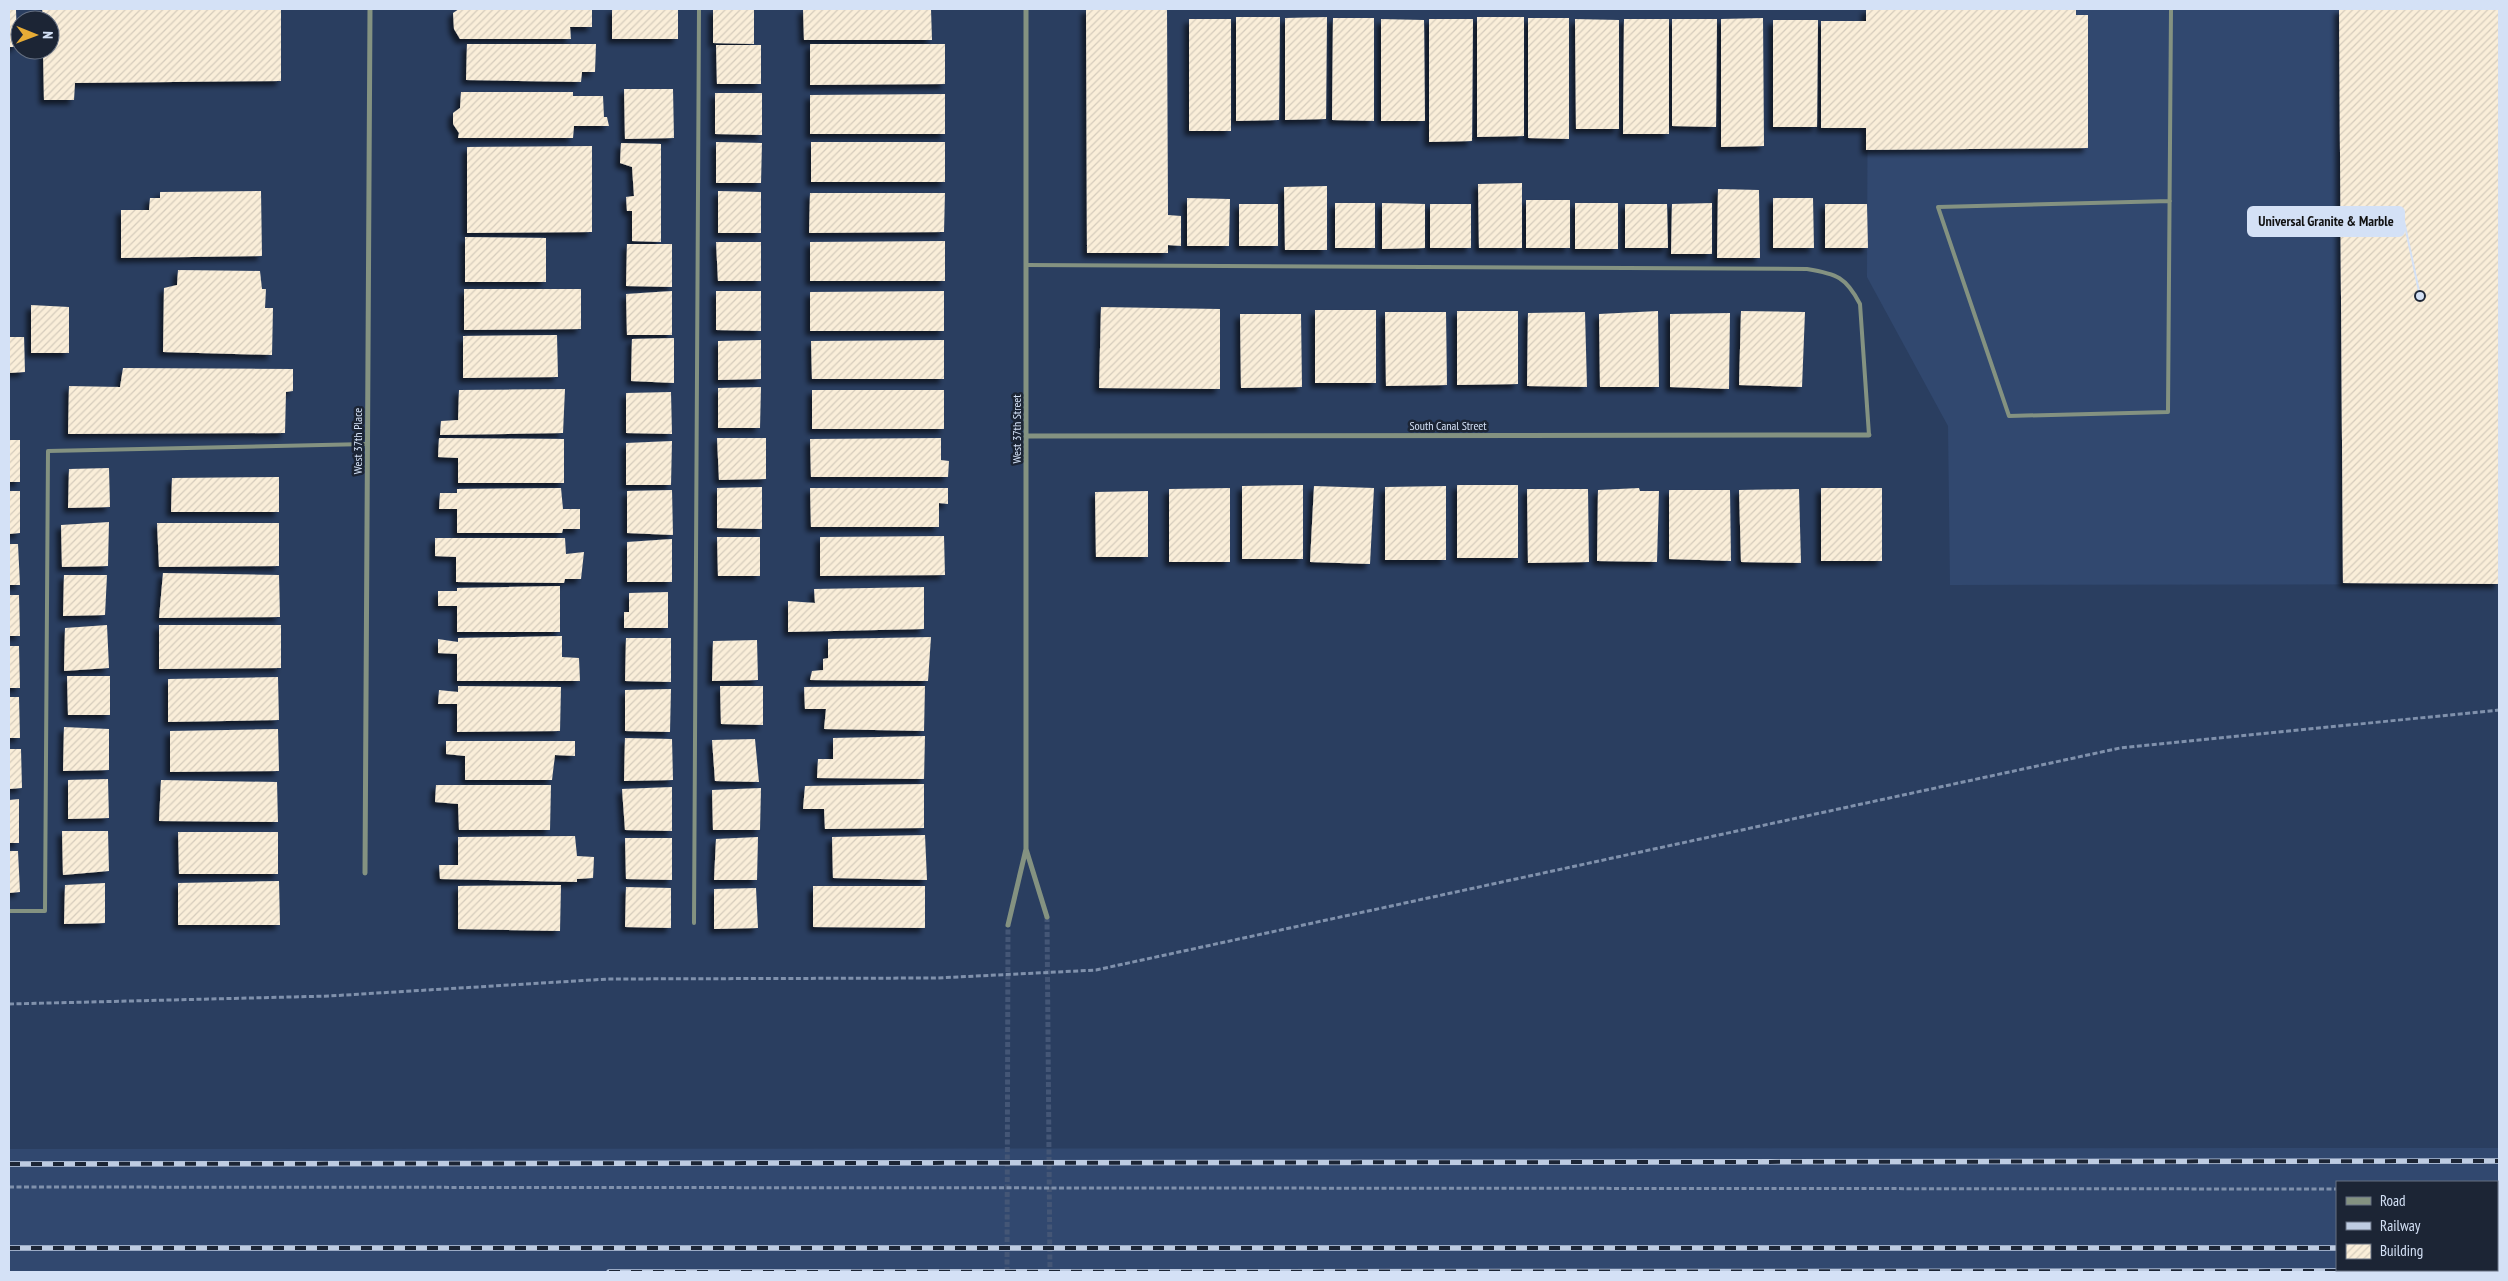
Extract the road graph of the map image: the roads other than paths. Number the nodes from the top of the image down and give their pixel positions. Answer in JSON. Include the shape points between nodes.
{"nodes":[{"id":1,"x":370,"y":9,"type":"edge"},
{"id":2,"x":699,"y":9,"type":"edge"},
{"id":3,"x":1026,"y":9,"type":"edge"},
{"id":4,"x":2171,"y":9,"type":"edge"},
{"id":5,"x":2170,"y":201,"type":"junction"},
{"id":6,"x":1026,"y":265,"type":"junction"},
{"id":7,"x":1869,"y":435,"type":"joint"},
{"id":8,"x":1026,"y":436,"type":"junction"},
{"id":9,"x":367,"y":444,"type":"junction"},
{"id":10,"x":1026,"y":849,"type":"junction"},
{"id":11,"x":364,"y":873,"type":"dead end"},
{"id":12,"x":9,"y":912,"type":"edge"},
{"id":13,"x":1047,"y":917,"type":"tunnel mouth"},
{"id":14,"x":694,"y":923,"type":"dead end"},
{"id":15,"x":1008,"y":925,"type":"tunnel mouth"}],
"edges":[{"from":1,"to":9,"type":"street","name":"West 37th Place"},
{"from":2,"to":14,"type":"lane"},
{"from":3,"to":6,"type":"street","name":"West 37th Street"},
{"from":4,"to":5,"type":"lane"},
{"from":5,"to":5,"type":"lane","via":[[2168,412],[2010,416],[1938,207]]},
{"from":6,"to":7,"type":"lane","via":[[1808,269],[1828,272],[1851,286],[1860,304]]},
{"from":6,"to":8,"type":"street","name":"West 37th Street"},
{"from":7,"to":8,"type":"street","name":"South Canal Street"},
{"from":8,"to":10,"type":"street","name":"West 37th Street"},
{"from":9,"to":11,"type":"street","name":"West 37th Place"},
{"from":9,"to":12,"type":"lane","via":[[48,451],[45,911]]},
{"from":10,"to":13,"type":"street","name":"West 37th Street"},
{"from":10,"to":15,"type":"street","name":"West 37th Street"}]}
